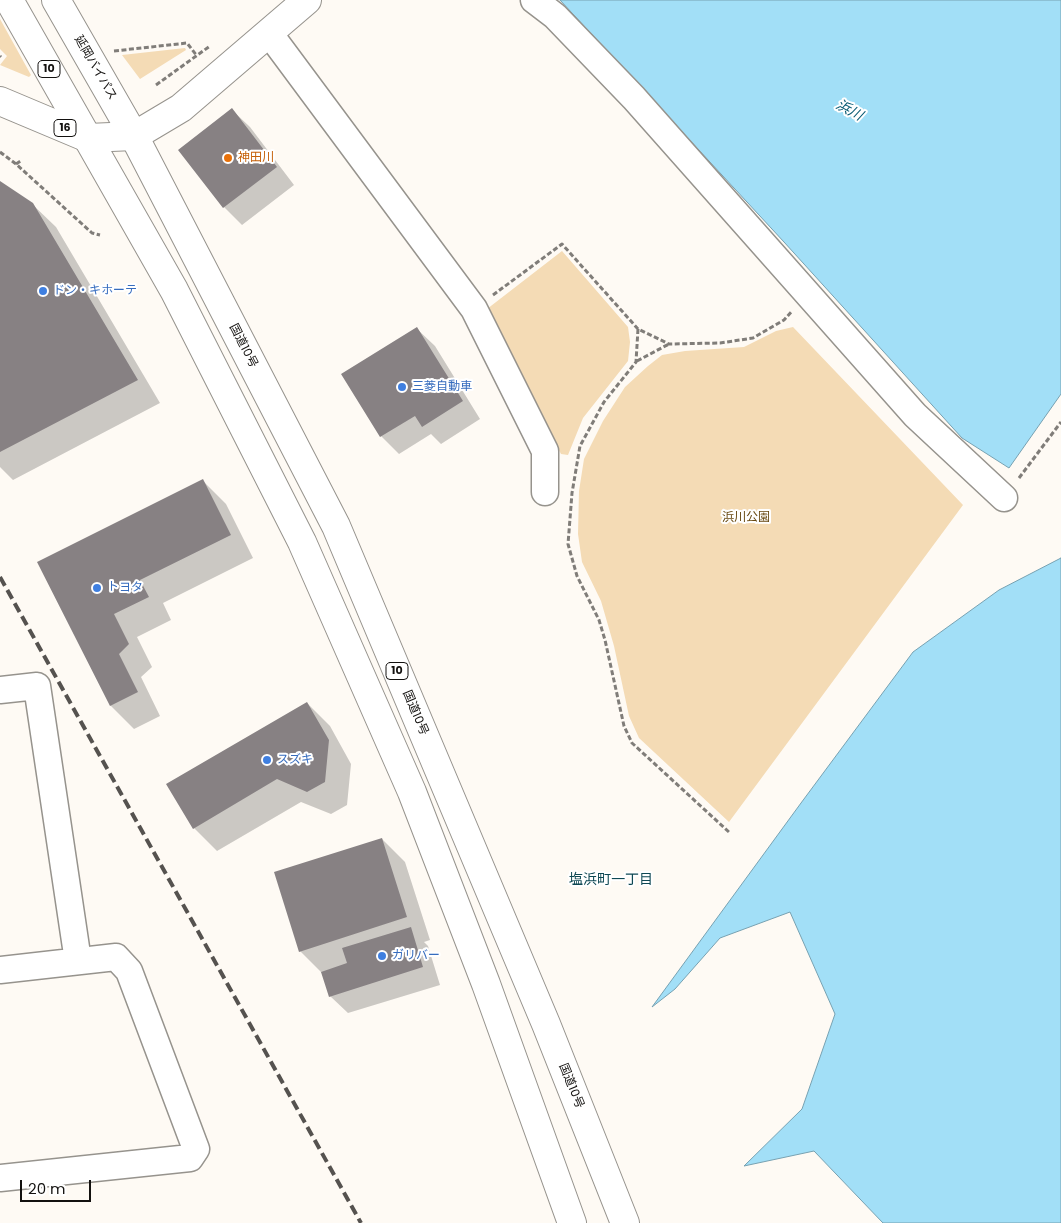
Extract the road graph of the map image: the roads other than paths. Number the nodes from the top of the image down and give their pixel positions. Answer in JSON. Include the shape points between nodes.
{"nodes":[{"id":1,"x":9,"y":0,"type":"edge"},
{"id":2,"x":56,"y":0,"type":"edge"},
{"id":3,"x":307,"y":0,"type":"edge"},
{"id":4,"x":534,"y":0,"type":"edge"},
{"id":5,"x":269,"y":33,"type":"junction"},
{"id":6,"x":0,"y":101,"type":"edge"},
{"id":7,"x":134,"y":136,"type":"junction"},
{"id":8,"x":88,"y":138,"type":"junction"},
{"id":9,"x":545,"y":492,"type":"dead end"},
{"id":10,"x":1004,"y":498,"type":"road end"},
{"id":11,"x":0,"y":690,"type":"edge"},
{"id":12,"x":78,"y":961,"type":"junction"},
{"id":13,"x":0,"y":970,"type":"edge"},
{"id":14,"x":0,"y":1178,"type":"edge"},
{"id":15,"x":572,"y":1223,"type":"edge"},
{"id":16,"x":625,"y":1223,"type":"edge"}],
"edges":[{"from":1,"to":8,"type":"main road","number":"10"},
{"from":2,"to":7,"type":"main road","name":"延岡バイパス","number":"10"},
{"from":3,"to":5,"type":"main road"},
{"from":4,"to":10,"type":"street","via":[[556,16],[634,98],[916,415]]},
{"from":5,"to":7,"type":"main road","via":[[181,108]]},
{"from":5,"to":9,"type":"street","via":[[474,309],[545,451]]},
{"from":6,"to":8,"type":"main road","number":"16"},
{"from":7,"to":8,"type":"main road","number":"16"},
{"from":7,"to":16,"type":"main road","name":"国道10号","number":"10","via":[[336,526],[546,1024]]},
{"from":8,"to":15,"type":"main road","number":"10","via":[[174,290],[302,542],[412,792],[486,984]]},
{"from":11,"to":12,"type":"street","via":[[37,686]]},
{"from":12,"to":13,"type":"street"},
{"from":12,"to":14,"type":"street","via":[[116,957],[129,970],[196,1149],[190,1158]]}]}
